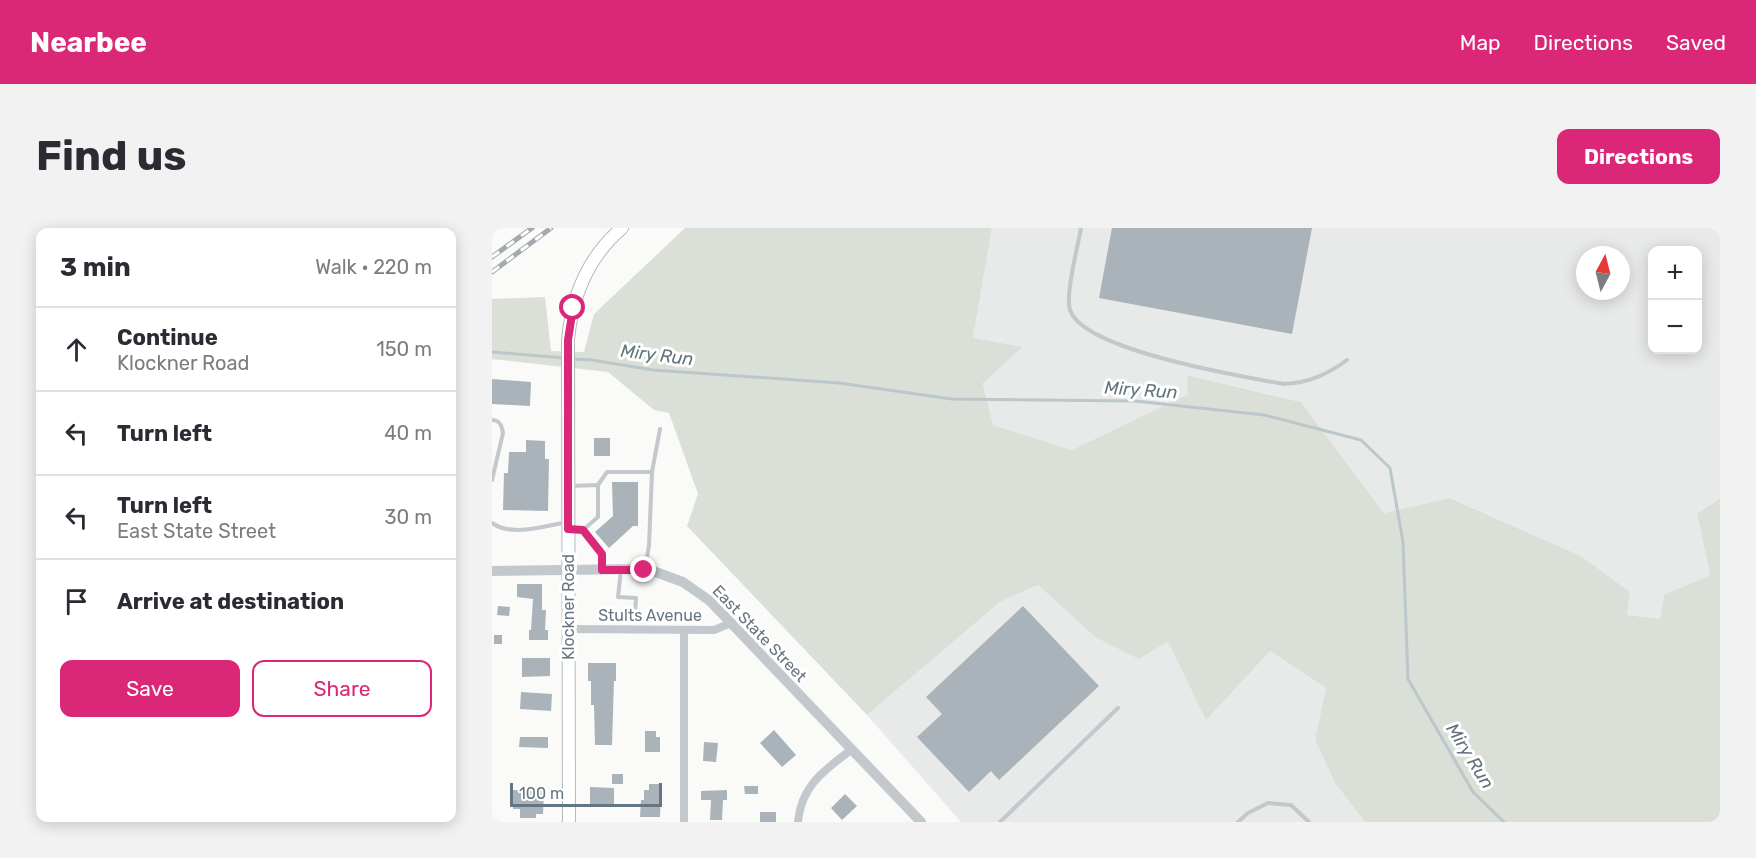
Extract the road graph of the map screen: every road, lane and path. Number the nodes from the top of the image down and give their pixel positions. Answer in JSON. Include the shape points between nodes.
{"nodes":[{"id":1,"x":622,"y":228,"type":"edge"},
{"id":2,"x":1082,"y":228,"type":"edge"},
{"id":3,"x":1347,"y":360,"type":"dead end"},
{"id":4,"x":492,"y":420,"type":"edge"},
{"id":5,"x":660,"y":429,"type":"dead end"},
{"id":6,"x":652,"y":472,"type":"junction"},
{"id":7,"x":492,"y":480,"type":"edge"},
{"id":8,"x":598,"y":485,"type":"junction"},
{"id":9,"x":568,"y":486,"type":"junction"},
{"id":10,"x":492,"y":523,"type":"edge"},
{"id":11,"x":568,"y":526,"type":"junction"},
{"id":12,"x":583,"y":530,"type":"junction"},
{"id":13,"x":621,"y":569,"type":"junction"},
{"id":14,"x":568,"y":570,"type":"junction"},
{"id":15,"x":602,"y":570,"type":"junction"},
{"id":16,"x":644,"y":570,"type":"junction"},
{"id":17,"x":492,"y":571,"type":"edge"},
{"id":18,"x":635,"y":614,"type":"dead end"},
{"id":19,"x":731,"y":623,"type":"junction"},
{"id":20,"x":567,"y":629,"type":"junction"},
{"id":21,"x":684,"y":631,"type":"junction"},
{"id":22,"x":1118,"y":708,"type":"dead end"},
{"id":23,"x":852,"y":749,"type":"junction"},
{"id":24,"x":569,"y":822,"type":"edge"},
{"id":25,"x":684,"y":822,"type":"edge"},
{"id":26,"x":798,"y":822,"type":"edge"},
{"id":27,"x":921,"y":822,"type":"edge"},
{"id":28,"x":1000,"y":822,"type":"edge"},
{"id":29,"x":1238,"y":822,"type":"edge"},
{"id":30,"x":1308,"y":822,"type":"edge"}],
"edges":[{"from":1,"to":9,"type":"main road","name":"Klockner Road","via":[[599,250],[581,282],[573,308],[568,340]]},
{"from":2,"to":3,"type":"lane","via":[[1069,309],[1084,327],[1096,334],[1160,358],[1284,384],[1317,378]]},
{"from":4,"to":7,"type":"lane","via":[[502,426],[503,433]]},
{"from":5,"to":6,"type":"lane"},
{"from":6,"to":8,"type":"lane","via":[[606,472]]},
{"from":6,"to":16,"type":"lane","via":[[649,546]]},
{"from":8,"to":9,"type":"lane"},
{"from":8,"to":12,"type":"lane","via":[[598,517]]},
{"from":9,"to":11,"type":"main road","name":"Klockner Road"},
{"from":10,"to":11,"type":"lane","via":[[517,530]]},
{"from":11,"to":12,"type":"lane"},
{"from":11,"to":14,"type":"main road","name":"Klockner Road"},
{"from":12,"to":15,"type":"lane","via":[[602,554]]},
{"from":13,"to":15,"type":"street","name":"East State Street"},
{"from":13,"to":16,"type":"street","name":"East State Street"},
{"from":13,"to":18,"type":"lane","via":[[618,597],[636,598]]},
{"from":14,"to":15,"type":"street","name":"East State Street"},
{"from":14,"to":17,"type":"street","name":"East State Street"},
{"from":14,"to":20,"type":"main road","name":"Klockner Road"},
{"from":16,"to":19,"type":"street","name":"East State Street","via":[[668,575],[696,590]]},
{"from":19,"to":21,"type":"street","name":"Stults Avenue","via":[[714,630]]},
{"from":19,"to":23,"type":"street","name":"East State Street"},
{"from":20,"to":21,"type":"street","name":"Stults Avenue"},
{"from":20,"to":24,"type":"main road","name":"Klockner Road"},
{"from":21,"to":25,"type":"street"},
{"from":22,"to":28,"type":"lane"},
{"from":23,"to":26,"type":"street","via":[[815,779],[799,805]]},
{"from":23,"to":27,"type":"street","name":"East State Street"},
{"from":29,"to":30,"type":"lane","via":[[1268,803],[1291,805]]}]}
